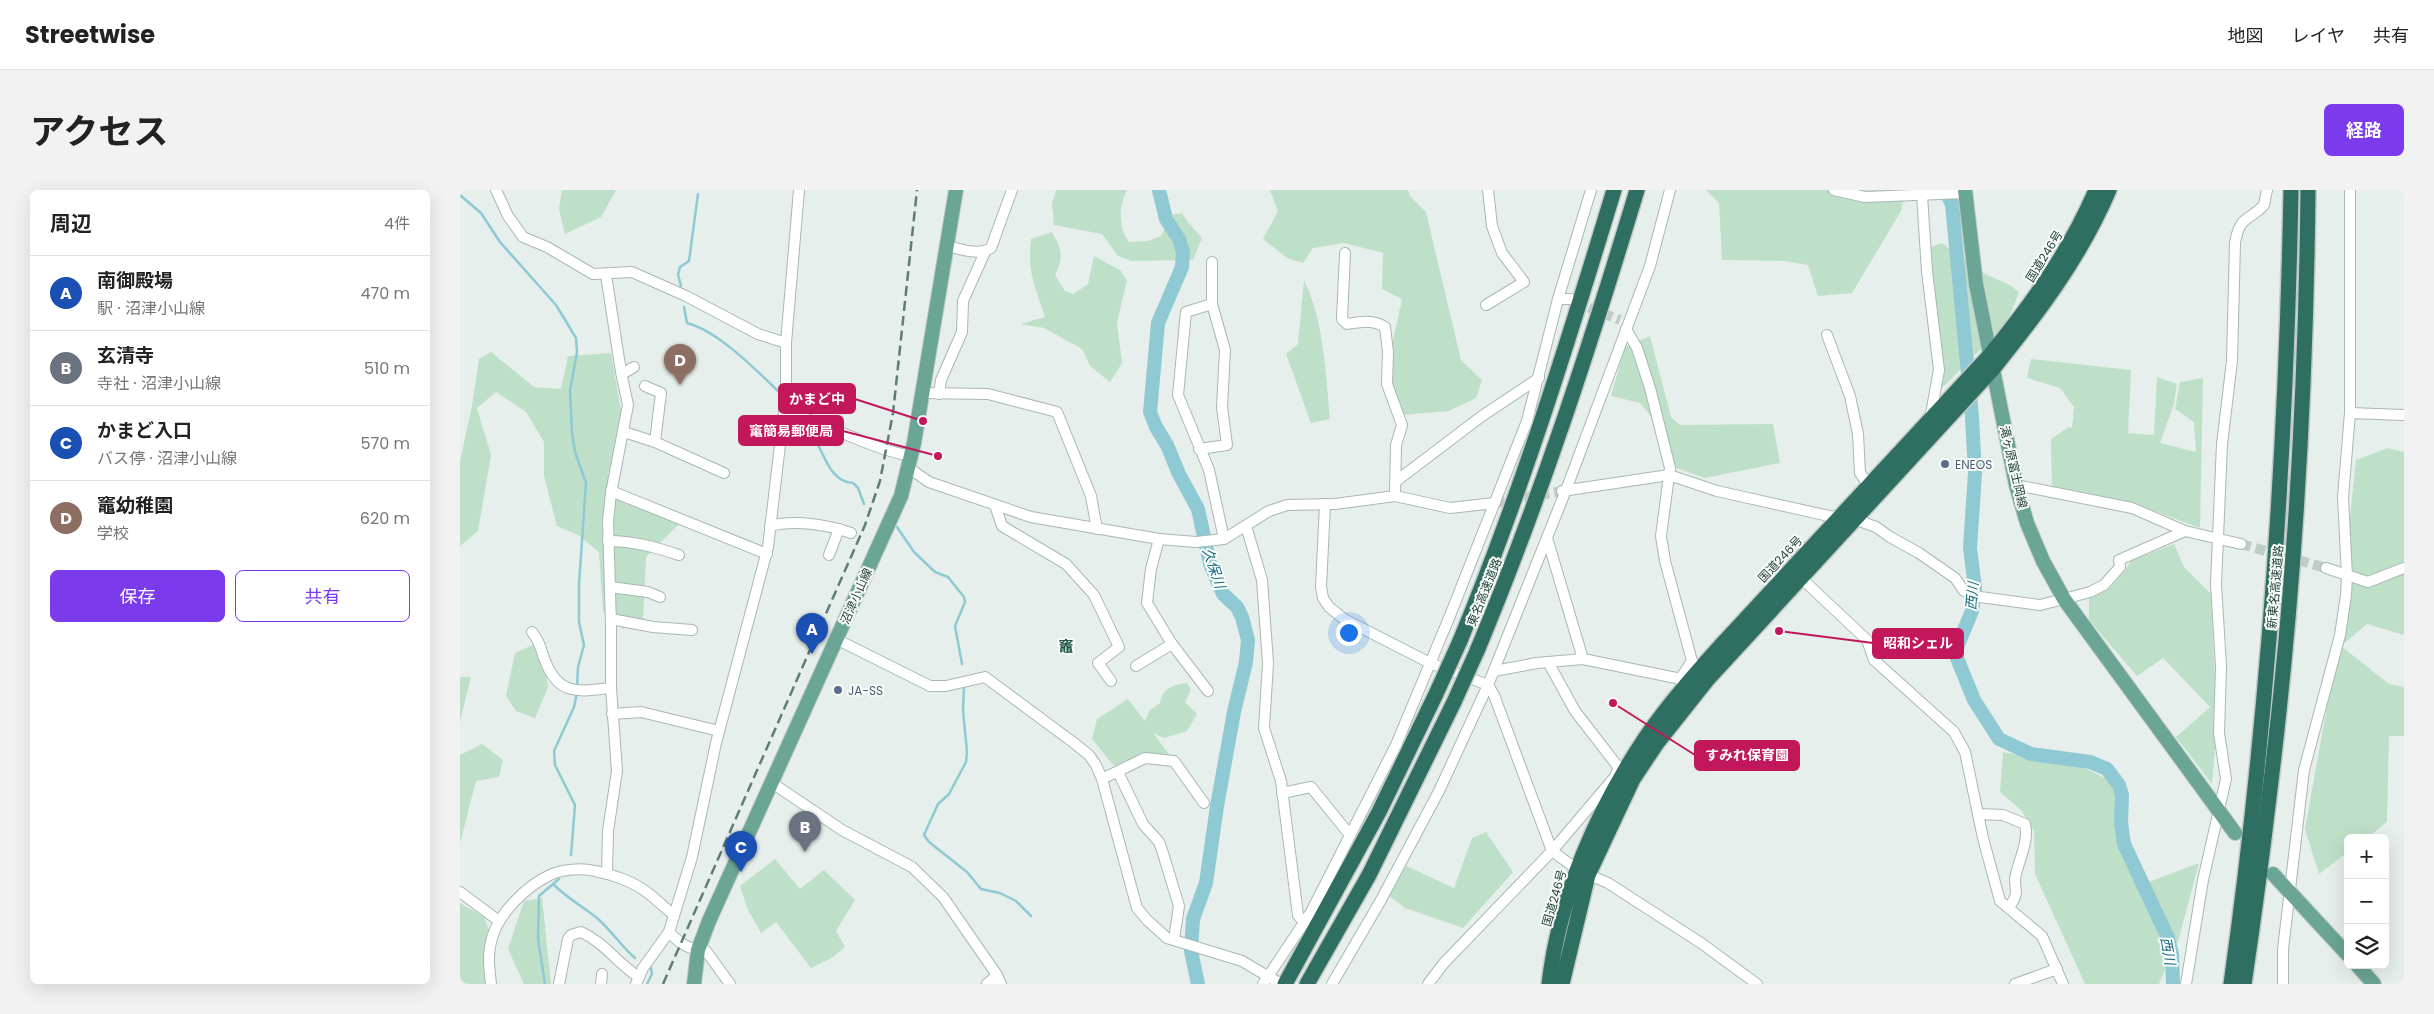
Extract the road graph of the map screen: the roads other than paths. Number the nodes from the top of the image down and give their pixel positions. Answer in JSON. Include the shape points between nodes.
{"nodes":[{"id":1,"x":496,"y":190,"type":"edge"},
{"id":2,"x":799,"y":190,"type":"edge"},
{"id":3,"x":956,"y":190,"type":"edge"},
{"id":4,"x":1012,"y":190,"type":"edge"},
{"id":5,"x":1488,"y":190,"type":"edge"},
{"id":6,"x":1591,"y":190,"type":"edge"},
{"id":7,"x":1614,"y":190,"type":"edge"},
{"id":8,"x":1637,"y":190,"type":"edge"},
{"id":9,"x":1670,"y":190,"type":"edge"},
{"id":10,"x":1834,"y":190,"type":"edge"},
{"id":11,"x":2096,"y":190,"type":"edge"},
{"id":12,"x":2109,"y":190,"type":"edge"},
{"id":13,"x":2267,"y":190,"type":"edge"},
{"id":14,"x":2291,"y":190,"type":"edge"},
{"id":15,"x":2308,"y":190,"type":"edge"},
{"id":16,"x":2350,"y":190,"type":"edge"},
{"id":17,"x":1961,"y":192,"type":"edge"},
{"id":18,"x":1925,"y":194,"type":"junction"},
{"id":19,"x":947,"y":246,"type":"junction"},
{"id":20,"x":985,"y":252,"type":"junction"},
{"id":21,"x":1344,"y":253,"type":"dead end"},
{"id":22,"x":1212,"y":262,"type":"dead end"},
{"id":23,"x":606,"y":274,"type":"junction"},
{"id":24,"x":1570,"y":299,"type":"tunnel mouth"},
{"id":25,"x":1558,"y":300,"type":"junction"},
{"id":26,"x":1212,"y":304,"type":"junction"},
{"id":27,"x":1486,"y":305,"type":"dead end"},
{"id":28,"x":1625,"y":324,"type":"junction"},
{"id":29,"x":1827,"y":335,"type":"dead end"},
{"id":30,"x":786,"y":344,"type":"junction"},
{"id":31,"x":1988,"y":365,"type":"junction"},
{"id":32,"x":634,"y":367,"type":"dead end"},
{"id":33,"x":622,"y":374,"type":"junction"},
{"id":34,"x":1539,"y":378,"type":"junction"},
{"id":35,"x":645,"y":386,"type":"dead end"},
{"id":36,"x":922,"y":393,"type":"junction"},
{"id":37,"x":939,"y":394,"type":"junction"},
{"id":38,"x":1947,"y":410,"type":"junction"},
{"id":39,"x":784,"y":412,"type":"junction"},
{"id":40,"x":2350,"y":413,"type":"junction"},
{"id":41,"x":2404,"y":416,"type":"edge"},
{"id":42,"x":1930,"y":420,"type":"junction"},
{"id":43,"x":624,"y":432,"type":"junction"},
{"id":44,"x":654,"y":442,"type":"junction"},
{"id":45,"x":1199,"y":449,"type":"junction"},
{"id":46,"x":910,"y":462,"type":"junction"},
{"id":47,"x":724,"y":473,"type":"dead end"},
{"id":48,"x":1669,"y":474,"type":"junction"},
{"id":49,"x":1395,"y":482,"type":"junction"},
{"id":50,"x":1869,"y":486,"type":"junction"},
{"id":51,"x":2016,"y":486,"type":"junction"},
{"id":52,"x":1564,"y":490,"type":"junction"},
{"id":53,"x":611,"y":491,"type":"junction"},
{"id":54,"x":1395,"y":496,"type":"junction"},
{"id":55,"x":1495,"y":503,"type":"junction"},
{"id":56,"x":1326,"y":504,"type":"junction"},
{"id":57,"x":995,"y":506,"type":"junction"},
{"id":58,"x":1847,"y":518,"type":"junction"},
{"id":59,"x":770,"y":526,"type":"junction"},
{"id":60,"x":1246,"y":526,"type":"junction"},
{"id":61,"x":838,"y":529,"type":"junction"},
{"id":62,"x":1097,"y":529,"type":"junction"},
{"id":63,"x":2185,"y":531,"type":"junction"},
{"id":64,"x":851,"y":533,"type":"dead end"},
{"id":65,"x":1546,"y":538,"type":"junction"},
{"id":66,"x":2219,"y":538,"type":"junction"},
{"id":67,"x":1159,"y":539,"type":"junction"},
{"id":68,"x":1224,"y":539,"type":"junction"},
{"id":69,"x":608,"y":541,"type":"junction"},
{"id":70,"x":2241,"y":544,"type":"tunnel mouth"},
{"id":71,"x":679,"y":554,"type":"dead end"},
{"id":72,"x":767,"y":554,"type":"junction"},
{"id":73,"x":829,"y":555,"type":"dead end"},
{"id":74,"x":2326,"y":568,"type":"tunnel mouth"},
{"id":75,"x":2404,"y":568,"type":"edge"},
{"id":76,"x":2347,"y":576,"type":"junction"},
{"id":77,"x":1801,"y":578,"type":"junction"},
{"id":78,"x":610,"y":586,"type":"junction"},
{"id":79,"x":660,"y":597,"type":"dead end"},
{"id":80,"x":2064,"y":600,"type":"junction"},
{"id":81,"x":611,"y":619,"type":"junction"},
{"id":82,"x":692,"y":630,"type":"dead end"},
{"id":83,"x":532,"y":632,"type":"dead end"},
{"id":84,"x":836,"y":639,"type":"junction"},
{"id":85,"x":1172,"y":644,"type":"junction"},
{"id":86,"x":1583,"y":659,"type":"junction"},
{"id":87,"x":1548,"y":662,"type":"junction"},
{"id":88,"x":1430,"y":663,"type":"junction"},
{"id":89,"x":1136,"y":666,"type":"dead end"},
{"id":90,"x":1494,"y":671,"type":"junction"},
{"id":91,"x":1685,"y":680,"type":"junction"},
{"id":92,"x":1110,"y":681,"type":"dead end"},
{"id":93,"x":1488,"y":685,"type":"junction"},
{"id":94,"x":611,"y":688,"type":"junction"},
{"id":95,"x":1208,"y":690,"type":"dead end"},
{"id":96,"x":612,"y":714,"type":"junction"},
{"id":97,"x":719,"y":731,"type":"junction"},
{"id":98,"x":1118,"y":772,"type":"junction"},
{"id":99,"x":1102,"y":779,"type":"junction"},
{"id":100,"x":772,"y":783,"type":"junction"},
{"id":101,"x":1282,"y":793,"type":"junction"},
{"id":102,"x":1204,"y":803,"type":"dead end"},
{"id":103,"x":2218,"y":810,"type":"junction"},
{"id":104,"x":1979,"y":814,"type":"junction"},
{"id":105,"x":2234,"y":833,"type":"dead end"},
{"id":106,"x":1350,"y":836,"type":"junction"},
{"id":107,"x":1552,"y":851,"type":"junction"},
{"id":108,"x":1583,"y":872,"type":"junction"},
{"id":109,"x":607,"y":874,"type":"junction"},
{"id":110,"x":2273,"y":874,"type":"dead end"},
{"id":111,"x":460,"y":892,"type":"edge"},
{"id":112,"x":2291,"y":893,"type":"junction"},
{"id":113,"x":2009,"y":906,"type":"junction"},
{"id":114,"x":674,"y":915,"type":"junction"},
{"id":115,"x":499,"y":921,"type":"junction"},
{"id":116,"x":1304,"y":923,"type":"junction"},
{"id":117,"x":668,"y":932,"type":"junction"},
{"id":118,"x":1179,"y":941,"type":"junction"},
{"id":119,"x":698,"y":950,"type":"junction"},
{"id":120,"x":2344,"y":951,"type":"edge"},
{"id":121,"x":2056,"y":969,"type":"junction"},
{"id":122,"x":2361,"y":969,"type":"edge"},
{"id":123,"x":1268,"y":974,"type":"junction"},
{"id":124,"x":638,"y":980,"type":"edge"},
{"id":125,"x":999,"y":980,"type":"edge"},
{"id":126,"x":491,"y":984,"type":"edge"},
{"id":127,"x":560,"y":984,"type":"edge"},
{"id":128,"x":694,"y":984,"type":"edge"},
{"id":129,"x":730,"y":984,"type":"edge"},
{"id":130,"x":987,"y":984,"type":"edge"},
{"id":131,"x":1263,"y":984,"type":"edge"},
{"id":132,"x":1283,"y":984,"type":"edge"},
{"id":133,"x":1307,"y":984,"type":"edge"},
{"id":134,"x":1332,"y":984,"type":"edge"},
{"id":135,"x":1428,"y":984,"type":"edge"},
{"id":136,"x":1549,"y":984,"type":"edge"},
{"id":137,"x":1562,"y":984,"type":"edge"},
{"id":138,"x":1757,"y":984,"type":"edge"},
{"id":139,"x":2015,"y":984,"type":"edge"},
{"id":140,"x":2064,"y":984,"type":"edge"},
{"id":141,"x":2186,"y":984,"type":"edge"},
{"id":142,"x":2231,"y":984,"type":"edge"},
{"id":143,"x":2244,"y":984,"type":"edge"},
{"id":144,"x":2283,"y":984,"type":"edge"},
{"id":145,"x":2374,"y":984,"type":"edge"}],
"edges":[{"from":1,"to":23,"type":"street","via":[[508,216],[523,236],[593,274]]},
{"from":2,"to":30,"type":"street"},
{"from":3,"to":19,"type":"main road","name":"沼津小山線"},
{"from":4,"to":20,"type":"street","via":[[996,240]]},
{"from":5,"to":27,"type":"street","via":[[1492,226],[1502,253],[1524,282]]},
{"from":6,"to":25,"type":"street"},
{"from":7,"to":132,"type":"highway","name":"東名高速道路","bridge":true,"via":[[1551,396],[1505,529],[1460,641],[1379,812],[1306,948]]},
{"from":8,"to":133,"type":"highway","name":"東名高速道路","bridge":true,"via":[[1570,404],[1477,650],[1381,852]]},
{"from":9,"to":28,"type":"street","via":[[1650,266]]},
{"from":10,"to":18,"type":"street","via":[[1865,197]]},
{"from":11,"to":31,"type":"highway","name":"国道246号","via":[[2087,213],[2050,276]]},
{"from":12,"to":31,"type":"highway","name":"国道246号","via":[[2076,258],[2035,316]]},
{"from":13,"to":66,"type":"street","via":[[2264,205],[2244,220],[2235,243],[2232,361],[2222,444]]},
{"from":14,"to":142,"type":"highway","name":"新東名高速道路","via":[[2279,505],[2268,664]]},
{"from":15,"to":143,"type":"highway","name":"新東名高速道路","via":[[2306,319],[2294,543],[2272,781]]},
{"from":16,"to":40,"type":"street"},
{"from":17,"to":18,"type":"street"},
{"from":17,"to":31,"type":"main road","name":"滝ヶ原富士岡線"},
{"from":18,"to":42,"type":"street","via":[[1927,271],[1938,370]]},
{"from":19,"to":20,"type":"street"},
{"from":19,"to":36,"type":"main road","name":"沼津小山線"},
{"from":20,"to":37,"type":"street","via":[[963,300],[962,332],[941,380]]},
{"from":21,"to":49,"type":"street","via":[[1342,319],[1347,324],[1366,321],[1385,327],[1387,384],[1402,425],[1396,446]]},
{"from":22,"to":26,"type":"street"},
{"from":23,"to":30,"type":"street","via":[[625,271],[647,277],[758,334]]},
{"from":23,"to":33,"type":"street"},
{"from":24,"to":25,"type":"street"},
{"from":25,"to":34,"type":"street"},
{"from":26,"to":45,"type":"street","via":[[1186,312],[1178,395]]},
{"from":26,"to":45,"type":"street","via":[[1225,350],[1222,407],[1227,444]]},
{"from":28,"to":48,"type":"street","via":[[1650,388]]},
{"from":28,"to":52,"type":"street"},
{"from":29,"to":50,"type":"street","via":[[1850,396],[1858,434],[1860,473]]},
{"from":30,"to":39,"type":"street"},
{"from":31,"to":38,"type":"highway","name":"国道246号"},
{"from":31,"to":51,"type":"main road","name":"滝ヶ原富士岡線"},
{"from":32,"to":33,"type":"street"},
{"from":33,"to":43,"type":"street","via":[[628,405]]},
{"from":34,"to":49,"type":"street","via":[[1482,416]]},
{"from":34,"to":55,"type":"street","via":[[1527,422]]},
{"from":35,"to":44,"type":"street","via":[[661,393]]},
{"from":36,"to":37,"type":"street"},
{"from":36,"to":46,"type":"main road","name":"沼津小山線"},
{"from":37,"to":62,"type":"street","via":[[988,394],[1057,412],[1091,496]]},
{"from":38,"to":42,"type":"highway","name":"国道246号"},
{"from":38,"to":58,"type":"highway","name":"国道246号"},
{"from":39,"to":46,"type":"street","via":[[805,417]]},
{"from":39,"to":59,"type":"street"},
{"from":40,"to":41,"type":"street"},
{"from":40,"to":76,"type":"street","via":[[2342,497]]},
{"from":42,"to":50,"type":"highway","name":"国道246号"},
{"from":43,"to":44,"type":"street"},
{"from":43,"to":53,"type":"street"},
{"from":44,"to":47,"type":"street"},
{"from":45,"to":68,"type":"street","via":[[1209,470]]},
{"from":46,"to":57,"type":"street","via":[[929,482]]},
{"from":46,"to":84,"type":"main road","name":"沼津小山線","via":[[901,496]]},
{"from":48,"to":52,"type":"street"},
{"from":48,"to":58,"type":"street","via":[[1717,492]]},
{"from":48,"to":91,"type":"street","via":[[1661,536],[1692,661]]},
{"from":49,"to":54,"type":"street"},
{"from":50,"to":58,"type":"highway","name":"国道246号"},
{"from":51,"to":63,"type":"street","via":[[2132,508]]},
{"from":51,"to":80,"type":"main road","name":"滝ヶ原富士岡線","via":[[2043,561]]},
{"from":52,"to":65,"type":"street"},
{"from":53,"to":69,"type":"street"},
{"from":53,"to":72,"type":"street"},
{"from":54,"to":55,"type":"street","via":[[1450,508]]},
{"from":54,"to":56,"type":"street"},
{"from":55,"to":88,"type":"street"},
{"from":56,"to":60,"type":"street","via":[[1279,507]]},
{"from":56,"to":88,"type":"street","via":[[1323,598],[1344,619]]},
{"from":57,"to":62,"type":"street","via":[[1031,517]]},
{"from":57,"to":92,"type":"street","via":[[1002,526],[1066,564],[1094,596],[1119,647],[1098,663]]},
{"from":58,"to":77,"type":"highway","name":"国道246号"},
{"from":58,"to":80,"type":"street","via":[[1876,527],[1919,553],[1956,578],[1964,591],[1980,597],[2040,604]]},
{"from":58,"to":91,"type":"highway","name":"国道246号"},
{"from":59,"to":61,"type":"street","via":[[781,523]]},
{"from":59,"to":72,"type":"street"},
{"from":60,"to":68,"type":"street"},
{"from":60,"to":101,"type":"street","via":[[1262,580],[1268,663],[1264,728]]},
{"from":61,"to":64,"type":"street"},
{"from":61,"to":73,"type":"street"},
{"from":62,"to":67,"type":"street"},
{"from":63,"to":66,"type":"street"},
{"from":63,"to":80,"type":"street","via":[[2119,560],[2120,568],[2104,585]]},
{"from":65,"to":86,"type":"street"},
{"from":65,"to":90,"type":"street"},
{"from":66,"to":70,"type":"street"},
{"from":66,"to":103,"type":"street","via":[[2216,584],[2221,666],[2219,733],[2226,779]]},
{"from":67,"to":68,"type":"street","via":[[1196,542]]},
{"from":67,"to":85,"type":"street","via":[[1147,603]]},
{"from":69,"to":71,"type":"street","via":[[648,545]]},
{"from":69,"to":78,"type":"street"},
{"from":72,"to":97,"type":"street"},
{"from":74,"to":76,"type":"street"},
{"from":75,"to":76,"type":"street","via":[[2368,582]]},
{"from":76,"to":112,"type":"street","via":[[2340,635],[2304,770]]},
{"from":77,"to":104,"type":"street","via":[[1867,640],[1874,660],[1954,732],[1965,752]]},
{"from":77,"to":108,"type":"highway","name":"国道246号","via":[[1707,680],[1657,743],[1633,779]]},
{"from":78,"to":79,"type":"street"},
{"from":78,"to":81,"type":"street"},
{"from":80,"to":103,"type":"main road","name":"滝ヶ原富士岡線"},
{"from":81,"to":82,"type":"street"},
{"from":81,"to":94,"type":"street"},
{"from":83,"to":94,"type":"street","via":[[540,642],[554,678],[563,687],[576,691]]},
{"from":84,"to":99,"type":"street","via":[[930,686],[985,678],[1089,755]]},
{"from":84,"to":100,"type":"main road","name":"沼津小山線"},
{"from":85,"to":89,"type":"street"},
{"from":85,"to":95,"type":"street"},
{"from":86,"to":87,"type":"street"},
{"from":86,"to":91,"type":"street"},
{"from":87,"to":90,"type":"street"},
{"from":87,"to":107,"type":"street","via":[[1575,711],[1620,768]]},
{"from":88,"to":93,"type":"street"},
{"from":88,"to":106,"type":"street","via":[[1396,745]]},
{"from":90,"to":93,"type":"street"},
{"from":91,"to":108,"type":"highway","name":"国道246号","via":[[1622,774],[1599,818]]},
{"from":93,"to":107,"type":"street"},
{"from":93,"to":134,"type":"street","via":[[1434,800]]},
{"from":94,"to":96,"type":"street"},
{"from":96,"to":97,"type":"street","via":[[641,712]]},
{"from":96,"to":109,"type":"street","via":[[617,771],[608,831]]},
{"from":97,"to":114,"type":"street","via":[[692,857]]},
{"from":98,"to":99,"type":"street"},
{"from":98,"to":102,"type":"street","via":[[1146,758],[1174,761]]},
{"from":98,"to":118,"type":"street","via":[[1143,824],[1162,850],[1179,906]]},
{"from":99,"to":118,"type":"street","via":[[1137,908],[1167,938]]},
{"from":100,"to":119,"type":"main road","name":"沼津小山線"},
{"from":100,"to":125,"type":"street","via":[[842,830],[912,867],[943,897]]},
{"from":101,"to":106,"type":"street","via":[[1311,788]]},
{"from":101,"to":116,"type":"street","via":[[1298,915]]},
{"from":103,"to":105,"type":"main road","name":"滝ヶ原富士岡線"},
{"from":103,"to":141,"type":"street"},
{"from":104,"to":113,"type":"street","via":[[2000,901]]},
{"from":104,"to":113,"type":"street","via":[[2003,814],[2025,824],[2026,840],[2015,876],[2015,899]]},
{"from":106,"to":116,"type":"street"},
{"from":107,"to":108,"type":"street"},
{"from":107,"to":135,"type":"street","via":[[1444,963]]},
{"from":108,"to":136,"type":"highway","name":"国道246号","via":[[1563,916]]},
{"from":108,"to":137,"type":"highway","name":"国道246号"},
{"from":108,"to":138,"type":"street","via":[[1616,888]]},
{"from":109,"to":114,"type":"street","via":[[647,892]]},
{"from":109,"to":115,"type":"street","via":[[590,870],[550,874]]},
{"from":110,"to":112,"type":"main road"},
{"from":111,"to":115,"type":"street"},
{"from":112,"to":120,"type":"main road"},
{"from":112,"to":144,"type":"street","via":[[2283,948]]},
{"from":113,"to":121,"type":"street","via":[[2042,936]]},
{"from":114,"to":117,"type":"street"},
{"from":115,"to":126,"type":"street","via":[[488,959]]},
{"from":116,"to":123,"type":"street"},
{"from":117,"to":119,"type":"street","via":[[690,949]]},
{"from":117,"to":124,"type":"street"},
{"from":118,"to":123,"type":"street","via":[[1242,961]]},
{"from":119,"to":128,"type":"main road","name":"沼津小山線"},
{"from":119,"to":129,"type":"street","via":[[706,951]]},
{"from":121,"to":139,"type":"street"},
{"from":121,"to":140,"type":"street"},
{"from":122,"to":145,"type":"main road"},
{"from":123,"to":131,"type":"street"},
{"from":123,"to":132,"type":"street"},
{"from":124,"to":127,"type":"street","via":[[592,937],[581,932],[568,939]]},
{"from":125,"to":130,"type":"street"}]}
